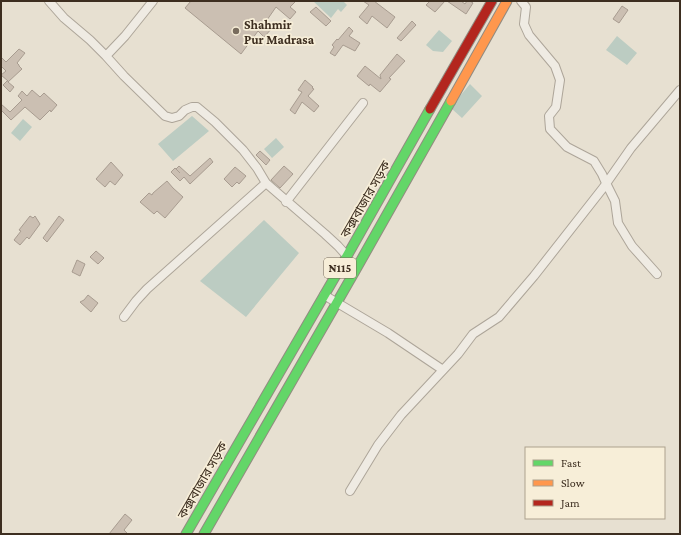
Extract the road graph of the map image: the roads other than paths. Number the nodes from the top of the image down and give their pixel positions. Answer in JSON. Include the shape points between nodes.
{"nodes":[{"id":1,"x":49,"y":1,"type":"edge"},
{"id":2,"x":153,"y":1,"type":"edge"},
{"id":3,"x":492,"y":1,"type":"edge"},
{"id":4,"x":507,"y":1,"type":"edge"},
{"id":5,"x":521,"y":1,"type":"edge"},
{"id":6,"x":106,"y":56,"type":"junction"},
{"id":7,"x":680,"y":90,"type":"edge"},
{"id":8,"x":363,"y":103,"type":"dead end"},
{"id":9,"x":266,"y":183,"type":"junction"},
{"id":10,"x":606,"y":183,"type":"junction"},
{"id":11,"x":286,"y":202,"type":"junction"},
{"id":12,"x":347,"y":256,"type":"junction"},
{"id":13,"x":657,"y":274,"type":"dead end"},
{"id":14,"x":324,"y":294,"type":"junction"},
{"id":15,"x":338,"y":302,"type":"junction"},
{"id":16,"x":124,"y":317,"type":"dead end"},
{"id":17,"x":443,"y":370,"type":"junction"},
{"id":18,"x":350,"y":491,"type":"dead end"},
{"id":19,"x":186,"y":534,"type":"edge"},
{"id":20,"x":204,"y":534,"type":"edge"}],
"edges":[{"from":1,"to":6,"type":"street"},
{"from":2,"to":6,"type":"street"},
{"from":3,"to":12,"type":"highway","name":"কক্সবাজার সড়ক","number":"N115"},
{"from":4,"to":15,"type":"highway","name":"কক্সবাজার সড়ক","number":"N115"},
{"from":5,"to":10,"type":"street","via":[[526,7],[524,24],[529,35],[555,66],[560,80],[556,107],[549,116],[550,129],[567,147],[594,161]]},
{"from":6,"to":9,"type":"street","via":[[165,116],[172,118],[185,110],[197,107],[244,150]]},
{"from":7,"to":10,"type":"street","via":[[631,148]]},
{"from":8,"to":11,"type":"street"},
{"from":9,"to":11,"type":"street"},
{"from":9,"to":16,"type":"street","via":[[147,289]]},
{"from":10,"to":13,"type":"street","via":[[615,201],[618,223],[632,246]]},
{"from":10,"to":17,"type":"street","via":[[534,276],[498,317],[473,334]]},
{"from":11,"to":12,"type":"street"},
{"from":12,"to":14,"type":"highway","name":"কক্সবাজার সড়ক","number":"N115"},
{"from":14,"to":15,"type":"street"},
{"from":14,"to":19,"type":"highway","name":"কক্সবাজার সড়ক","number":"N115"},
{"from":15,"to":17,"type":"street"},
{"from":15,"to":20,"type":"highway","name":"কক্সবাজার সড়ক","number":"N115"},
{"from":17,"to":18,"type":"street","via":[[401,415],[378,445]]}]}
